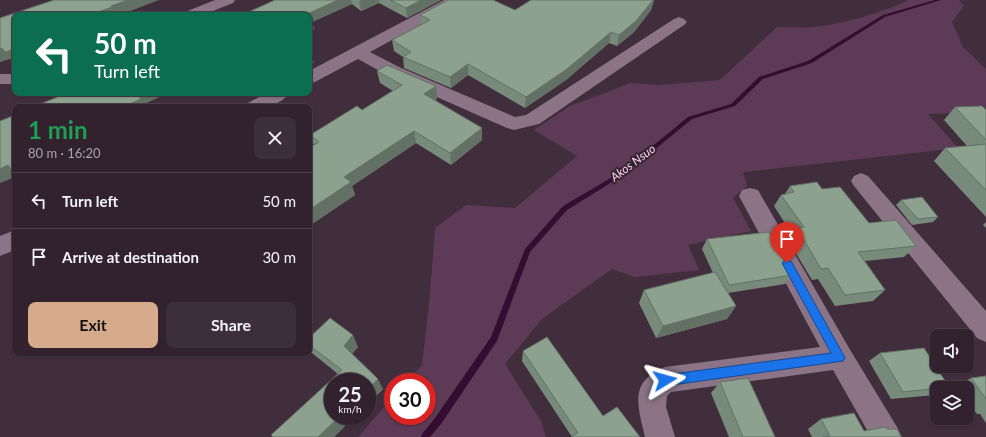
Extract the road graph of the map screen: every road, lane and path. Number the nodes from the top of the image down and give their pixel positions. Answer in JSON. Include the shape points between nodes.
{"nodes":[{"id":1,"x":228,"y":0,"type":"edge"},
{"id":2,"x":454,"y":0,"type":"edge"},
{"id":3,"x":198,"y":12,"type":"edge"},
{"id":4,"x":679,"y":22,"type":"dead end"},
{"id":5,"x":358,"y":52,"type":"junction"},
{"id":6,"x":312,"y":76,"type":"edge"},
{"id":7,"x":12,"y":79,"type":"edge"},
{"id":8,"x":0,"y":80,"type":"edge"},
{"id":9,"x":274,"y":96,"type":"edge"},
{"id":10,"x":260,"y":104,"type":"edge"},
{"id":11,"x":861,"y":181,"type":"dead end"},
{"id":12,"x":750,"y":196,"type":"dead end"},
{"id":13,"x":12,"y":241,"type":"edge"},
{"id":14,"x":0,"y":247,"type":"edge"},
{"id":15,"x":986,"y":330,"type":"edge"},
{"id":16,"x":840,"y":358,"type":"junction"},
{"id":17,"x":660,"y":437,"type":"edge"},
{"id":18,"x":887,"y":437,"type":"edge"}],
"edges":[{"from":1,"to":3,"type":"street"},
{"from":2,"to":5,"type":"street"},
{"from":4,"to":5,"type":"street","via":[[532,120],[514,124]]},
{"from":5,"to":6,"type":"street"},
{"from":7,"to":8,"type":"street"},
{"from":9,"to":10,"type":"street"},
{"from":11,"to":15,"type":"street"},
{"from":12,"to":16,"type":"street"},
{"from":13,"to":14,"type":"street"},
{"from":16,"to":17,"type":"street","via":[[665,380],[653,390],[652,407]]},
{"from":16,"to":18,"type":"street"}]}
